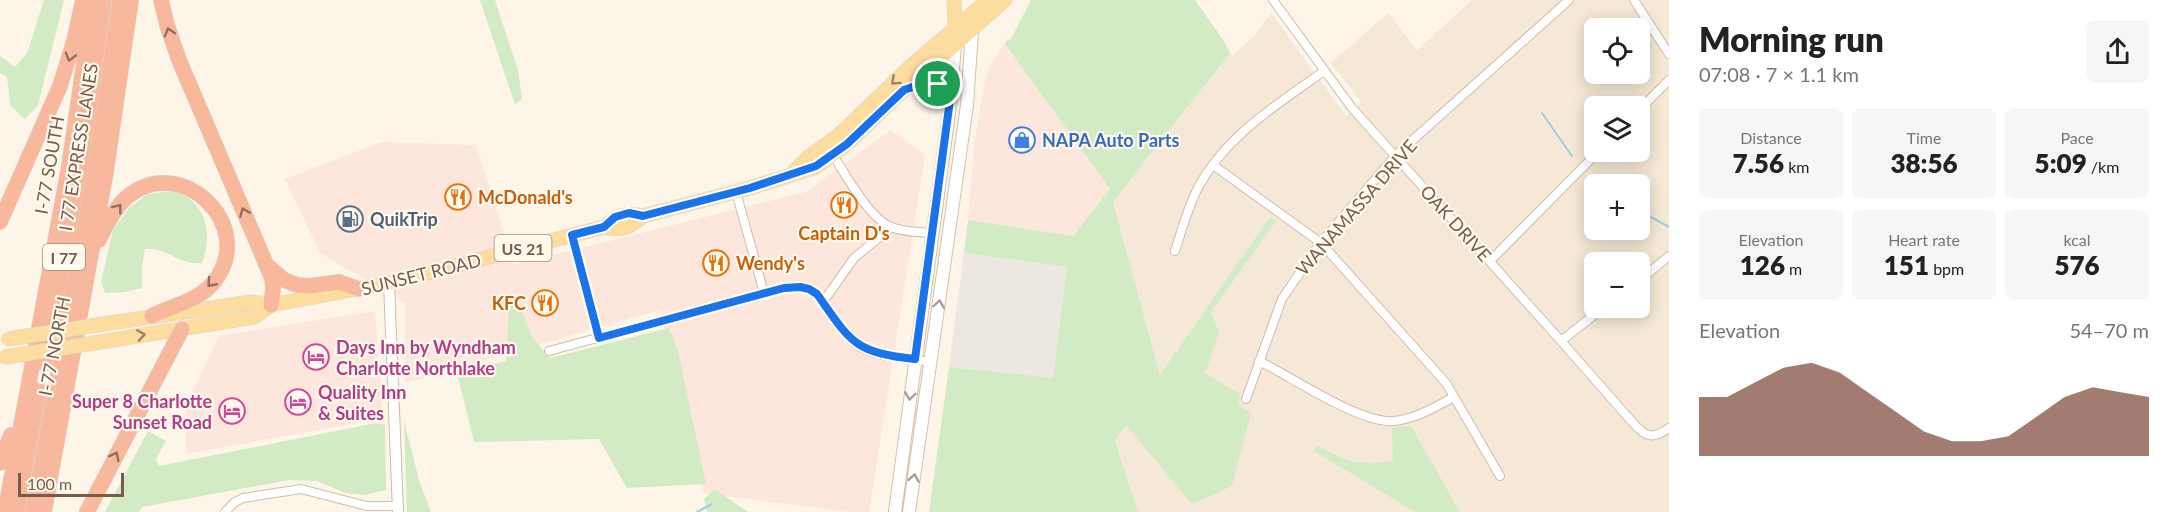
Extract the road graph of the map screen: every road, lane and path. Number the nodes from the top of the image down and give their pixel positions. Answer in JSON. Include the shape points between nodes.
{"nodes":[{"id":1,"x":83,"y":0,"type":"edge"},
{"id":2,"x":93,"y":0,"type":"edge"},
{"id":3,"x":104,"y":0,"type":"edge"},
{"id":4,"x":120,"y":0,"type":"edge"},
{"id":5,"x":131,"y":0,"type":"edge"},
{"id":6,"x":161,"y":0,"type":"edge"},
{"id":7,"x":954,"y":0,"type":"edge"},
{"id":8,"x":972,"y":0,"type":"edge"},
{"id":9,"x":988,"y":0,"type":"edge"},
{"id":10,"x":1005,"y":0,"type":"edge"},
{"id":11,"x":1272,"y":0,"type":"edge"},
{"id":12,"x":1569,"y":0,"type":"edge"},
{"id":13,"x":1634,"y":0,"type":"edge"},
{"id":14,"x":972,"y":15,"type":"junction"},
{"id":15,"x":955,"y":28,"type":"junction"},
{"id":16,"x":972,"y":32,"type":"junction"},
{"id":17,"x":955,"y":46,"type":"junction"},
{"id":18,"x":1669,"y":54,"type":"edge"},
{"id":19,"x":1324,"y":71,"type":"junction"},
{"id":20,"x":1669,"y":80,"type":"edge"},
{"id":21,"x":904,"y":90,"type":"junction"},
{"id":22,"x":1650,"y":99,"type":"edge"},
{"id":23,"x":950,"y":100,"type":"junction"},
{"id":24,"x":833,"y":155,"type":"junction"},
{"id":25,"x":1396,"y":155,"type":"junction"},
{"id":26,"x":1588,"y":162,"type":"edge"},
{"id":27,"x":1213,"y":165,"type":"junction"},
{"id":28,"x":793,"y":173,"type":"junction"},
{"id":29,"x":736,"y":192,"type":"junction"},
{"id":30,"x":0,"y":222,"type":"edge"},
{"id":31,"x":892,"y":227,"type":"junction"},
{"id":32,"x":932,"y":233,"type":"junction"},
{"id":33,"x":572,"y":235,"type":"junction"},
{"id":34,"x":1321,"y":243,"type":"junction"},
{"id":35,"x":1175,"y":251,"type":"dead end"},
{"id":36,"x":1669,"y":256,"type":"edge"},
{"id":37,"x":90,"y":259,"type":"junction"},
{"id":38,"x":1490,"y":261,"type":"junction"},
{"id":39,"x":267,"y":266,"type":"junction"},
{"id":40,"x":1650,"y":272,"type":"edge"},
{"id":41,"x":389,"y":283,"type":"junction"},
{"id":42,"x":359,"y":289,"type":"junction"},
{"id":43,"x":764,"y":293,"type":"junction"},
{"id":44,"x":823,"y":302,"type":"junction"},
{"id":45,"x":271,"y":305,"type":"junction"},
{"id":46,"x":152,"y":316,"type":"junction"},
{"id":47,"x":1591,"y":318,"type":"edge"},
{"id":48,"x":182,"y":329,"type":"junction"},
{"id":49,"x":599,"y":338,"type":"junction"},
{"id":50,"x":4,"y":340,"type":"edge"},
{"id":51,"x":1561,"y":340,"type":"junction"},
{"id":52,"x":549,"y":351,"type":"dead end"},
{"id":53,"x":2,"y":358,"type":"edge"},
{"id":54,"x":915,"y":359,"type":"junction"},
{"id":55,"x":1259,"y":361,"type":"junction"},
{"id":56,"x":931,"y":362,"type":"junction"},
{"id":57,"x":27,"y":394,"type":"junction"},
{"id":58,"x":1455,"y":397,"type":"junction"},
{"id":59,"x":1246,"y":399,"type":"dead end"},
{"id":60,"x":1669,"y":428,"type":"edge"},
{"id":61,"x":0,"y":463,"type":"edge"},
{"id":62,"x":1500,"y":476,"type":"dead end"},
{"id":63,"x":398,"y":509,"type":"edge"},
{"id":64,"x":5,"y":512,"type":"edge"},
{"id":65,"x":16,"y":512,"type":"edge"},
{"id":66,"x":33,"y":512,"type":"edge"},
{"id":67,"x":44,"y":512,"type":"edge"},
{"id":68,"x":87,"y":512,"type":"edge"},
{"id":69,"x":225,"y":512,"type":"edge"},
{"id":70,"x":895,"y":512,"type":"edge"},
{"id":71,"x":909,"y":512,"type":"edge"}],
"edges":[{"from":1,"to":30,"type":"highway","one_way":true,"via":[[60,86]]},
{"from":2,"to":57,"type":"highway","name":"I-77 SOUTH","number":"I 77","via":[[69,165]]},
{"from":3,"to":65,"type":"highway","name":"I 77 EXPRESS LANES","number":"I 77","via":[[80,167]]},
{"from":4,"to":66,"type":"highway","name":"I 77 EXPRESS LANES","number":"I 77","via":[[95,170]]},
{"from":5,"to":37,"type":"highway","name":"I-77 NORTH","number":"I 77"},
{"from":39,"to":6,"type":"highway","one_way":true,"via":[[179,60]]},
{"from":7,"to":15,"type":"main road"},
{"from":8,"to":14,"type":"main road"},
{"from":9,"to":14,"type":"main road","name":"SUNSET ROAD"},
{"from":10,"to":16,"type":"main road","name":"SUNSET ROAD"},
{"from":11,"to":19,"type":"street","name":"OAK DRIVE"},
{"from":12,"to":25,"type":"street","name":"WANAMASSA DRIVE"},
{"from":13,"to":18,"type":"street"},
{"from":14,"to":15,"type":"main road","name":"SUNSET ROAD"},
{"from":14,"to":16,"type":"main road"},
{"from":15,"to":17,"type":"main road"},
{"from":15,"to":28,"type":"main road","name":"SUNSET ROAD","number":"US 21","one_way":true},
{"from":16,"to":17,"type":"main road","name":"SUNSET ROAD","number":"US 21"},
{"from":56,"to":16,"type":"main road","one_way":true,"via":[[967,105]]},
{"from":17,"to":21,"type":"main road","name":"SUNSET ROAD","number":"US 21"},
{"from":17,"to":23,"type":"main road"},
{"from":19,"to":25,"type":"street","name":"OAK DRIVE"},
{"from":19,"to":27,"type":"street","via":[[1239,134]]},
{"from":20,"to":22,"type":"street"},
{"from":21,"to":23,"type":"main road","via":[[918,83],[933,82],[944,88]]},
{"from":21,"to":24,"type":"main road","name":"SUNSET ROAD","number":"US 21"},
{"from":23,"to":32,"type":"main road"},
{"from":24,"to":28,"type":"main road","name":"SUNSET ROAD","number":"US 21","via":[[816,166]]},
{"from":24,"to":31,"type":"street","via":[[870,210]]},
{"from":25,"to":34,"type":"street","name":"WANAMASSA DRIVE"},
{"from":25,"to":38,"type":"street","name":"OAK DRIVE"},
{"from":26,"to":38,"type":"street"},
{"from":27,"to":34,"type":"street"},
{"from":27,"to":35,"type":"street","via":[[1197,188]]},
{"from":28,"to":29,"type":"main road","name":"SUNSET ROAD","number":"US 21"},
{"from":29,"to":33,"type":"main road","name":"SUNSET ROAD","number":"US 21","via":[[643,216],[633,226],[618,230],[604,227]]},
{"from":29,"to":43,"type":"street"},
{"from":31,"to":32,"type":"street"},
{"from":31,"to":44,"type":"street","via":[[854,258]]},
{"from":32,"to":54,"type":"main road"},
{"from":33,"to":41,"type":"main road","name":"SUNSET ROAD","number":"US 21"},
{"from":33,"to":49,"type":"street"},
{"from":34,"to":55,"type":"street","name":"WANAMASSA DRIVE","via":[[1282,299]]},
{"from":34,"to":58,"type":"street"},
{"from":36,"to":40,"type":"street"},
{"from":37,"to":46,"type":"highway","one_way":true,"via":[[117,208],[144,187],[174,184],[208,201],[220,217],[226,236],[220,272],[201,294]]},
{"from":37,"to":67,"type":"highway","name":"I-77 NORTH","number":"I 77"},
{"from":38,"to":51,"type":"street","name":"OAK DRIVE"},
{"from":39,"to":42,"type":"highway","via":[[290,283],[310,286],[339,282]]},
{"from":39,"to":45,"type":"highway","via":[[273,281]]},
{"from":41,"to":42,"type":"main road","name":"SUNSET ROAD","number":"US 21"},
{"from":41,"to":63,"type":"street"},
{"from":42,"to":45,"type":"main road","name":"SUNSET ROAD","number":"US 21"},
{"from":43,"to":44,"type":"street","via":[[800,287],[817,294]]},
{"from":43,"to":49,"type":"street"},
{"from":44,"to":54,"type":"street","via":[[854,342],[888,356]]},
{"from":45,"to":46,"type":"main road","name":"SUNSET ROAD","number":"US 21","via":[[252,302]]},
{"from":45,"to":48,"type":"main road","name":"SUNSET ROAD","number":"US 21","via":[[254,317]]},
{"from":46,"to":50,"type":"main road","name":"SUNSET ROAD","number":"US 21","bridge":true},
{"from":47,"to":51,"type":"street"},
{"from":53,"to":48,"type":"main road","name":"SUNSET ROAD","number":"US 21","one_way":true,"bridge":true},
{"from":68,"to":48,"type":"highway","one_way":true},
{"from":49,"to":52,"type":"street"},
{"from":51,"to":60,"type":"street","name":"OAK DRIVE","via":[[1642,433],[1650,436]]},
{"from":54,"to":56,"type":"street"},
{"from":54,"to":70,"type":"main road","one_way":true},
{"from":55,"to":58,"type":"street","via":[[1350,410],[1379,420],[1410,418]]},
{"from":55,"to":59,"type":"street","name":"WANAMASSA DRIVE"},
{"from":71,"to":56,"type":"main road","one_way":true},
{"from":57,"to":61,"type":"highway","via":[[16,410]]},
{"from":57,"to":64,"type":"highway","name":"I-77 SOUTH","number":"I 77"},
{"from":58,"to":62,"type":"street"},
{"from":63,"to":69,"type":"street","via":[[367,507],[295,489],[243,498]]}]}
